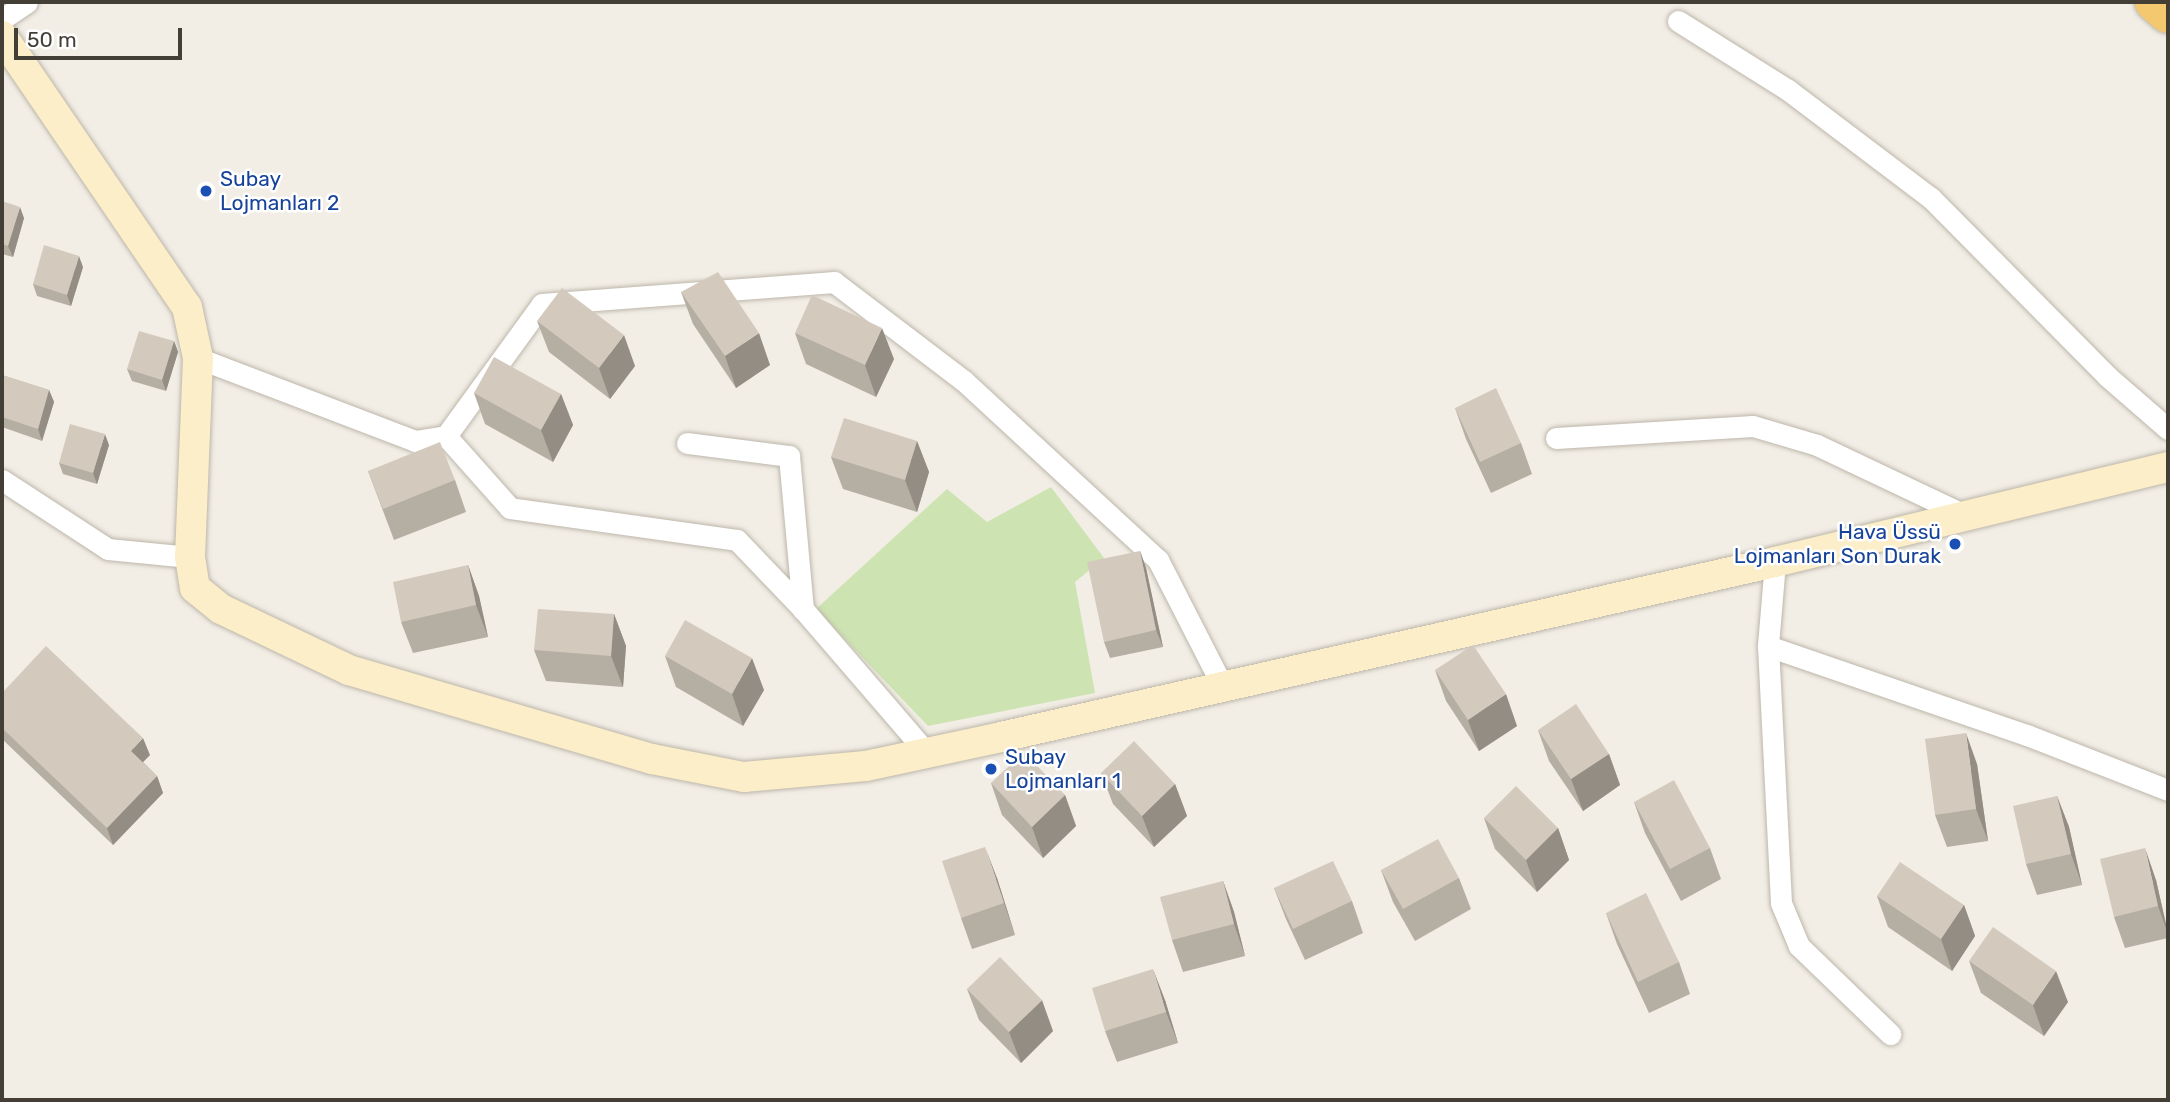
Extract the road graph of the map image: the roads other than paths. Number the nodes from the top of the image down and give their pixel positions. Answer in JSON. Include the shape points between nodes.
{"nodes":[{"id":1,"x":27,"y":2,"type":"edge"},
{"id":2,"x":2154,"y":2,"type":"edge"},
{"id":3,"x":2168,"y":14,"type":"edge"},
{"id":4,"x":2,"y":19,"type":"edge"},
{"id":5,"x":1678,"y":21,"type":"dead end"},
{"id":6,"x":2,"y":36,"type":"edge"},
{"id":7,"x":198,"y":358,"type":"junction"},
{"id":8,"x":2168,"y":429,"type":"edge"},
{"id":9,"x":446,"y":436,"type":"junction"},
{"id":10,"x":1556,"y":438,"type":"dead end"},
{"id":11,"x":687,"y":443,"type":"dead end"},
{"id":12,"x":2168,"y":467,"type":"edge"},
{"id":13,"x":2,"y":480,"type":"edge"},
{"id":14,"x":1962,"y":514,"type":"junction"},
{"id":15,"x":190,"y":557,"type":"junction"},
{"id":16,"x":1775,"y":562,"type":"junction"},
{"id":17,"x":803,"y":608,"type":"junction"},
{"id":18,"x":1768,"y":646,"type":"junction"},
{"id":19,"x":1223,"y":687,"type":"junction"},
{"id":20,"x":927,"y":753,"type":"junction"},
{"id":21,"x":2168,"y":790,"type":"edge"},
{"id":22,"x":1890,"y":1034,"type":"dead end"}],
"edges":[{"from":1,"to":4,"type":"street"},
{"from":2,"to":3,"type":"highway"},
{"from":5,"to":8,"type":"street","via":[[1788,90],[1931,198],[2107,376]]},
{"from":6,"to":7,"type":"street","via":[[187,307]]},
{"from":7,"to":9,"type":"street","via":[[415,441]]},
{"from":7,"to":15,"type":"street"},
{"from":9,"to":17,"type":"street","via":[[510,508],[737,540]]},
{"from":9,"to":19,"type":"street","via":[[542,304],[834,282],[964,381],[1158,560]]},
{"from":10,"to":14,"type":"street","via":[[1753,426],[1816,445]]},
{"from":11,"to":17,"type":"street","via":[[789,456]]},
{"from":12,"to":14,"type":"street"},
{"from":13,"to":15,"type":"street","via":[[108,550]]},
{"from":14,"to":16,"type":"street"},
{"from":15,"to":20,"type":"street","via":[[195,588],[221,609],[349,670],[652,758],[744,777],[866,766]]},
{"from":16,"to":18,"type":"street"},
{"from":16,"to":19,"type":"street"},
{"from":17,"to":20,"type":"street"},
{"from":18,"to":21,"type":"street","via":[[2027,735]]},
{"from":18,"to":22,"type":"street","via":[[1782,903],[1799,946]]},
{"from":19,"to":20,"type":"street"}]}
